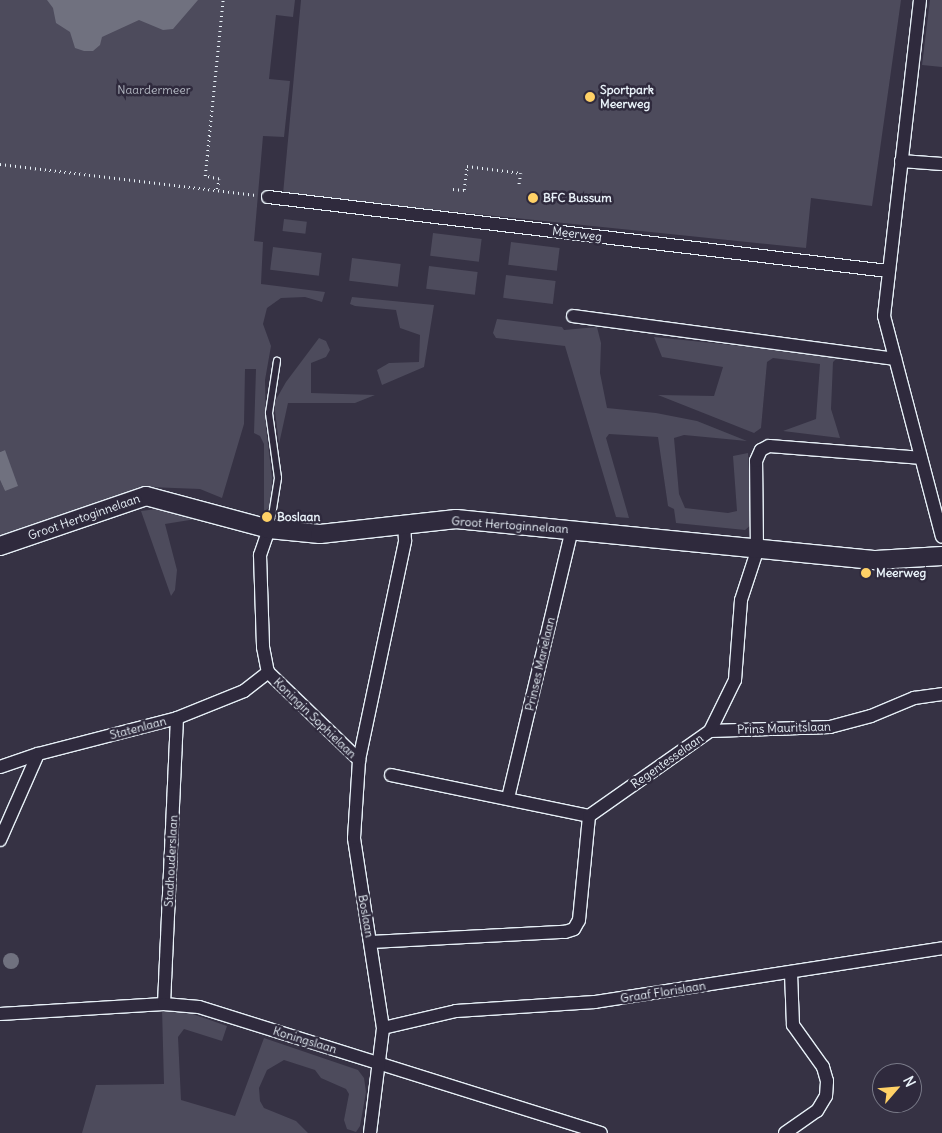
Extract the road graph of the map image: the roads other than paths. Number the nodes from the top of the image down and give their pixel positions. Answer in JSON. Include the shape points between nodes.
{"nodes":[{"id":1,"x":920,"y":0,"type":"edge"},
{"id":2,"x":901,"y":161,"type":"junction"},
{"id":3,"x":942,"y":164,"type":"edge"},
{"id":4,"x":268,"y":197,"type":"road end"},
{"id":5,"x":888,"y":271,"type":"junction"},
{"id":6,"x":573,"y":316,"type":"dead end"},
{"id":7,"x":895,"y":359,"type":"junction"},
{"id":8,"x":277,"y":362,"type":"dead end"},
{"id":9,"x":920,"y":458,"type":"junction"},
{"id":10,"x":404,"y":524,"type":"junction"},
{"id":11,"x":269,"y":529,"type":"junction"},
{"id":12,"x":572,"y":529,"type":"junction"},
{"id":13,"x":942,"y":537,"type":"edge"},
{"id":14,"x":0,"y":546,"type":"edge"},
{"id":15,"x":757,"y":551,"type":"junction"},
{"id":16,"x":942,"y":556,"type":"edge"},
{"id":17,"x":268,"y":672,"type":"junction"},
{"id":18,"x":942,"y":694,"type":"edge"},
{"id":19,"x":177,"y":718,"type":"junction"},
{"id":20,"x":710,"y":731,"type":"junction"},
{"id":21,"x":38,"y":754,"type":"junction"},
{"id":22,"x":359,"y":760,"type":"junction"},
{"id":23,"x":0,"y":767,"type":"edge"},
{"id":24,"x":391,"y":774,"type":"dead end"},
{"id":25,"x":508,"y":798,"type":"junction"},
{"id":26,"x":589,"y":816,"type":"junction"},
{"id":27,"x":0,"y":840,"type":"edge"},
{"id":28,"x":371,"y":942,"type":"junction"},
{"id":29,"x":942,"y":948,"type":"edge"},
{"id":30,"x":791,"y":973,"type":"junction"},
{"id":31,"x":164,"y":1004,"type":"junction"},
{"id":32,"x":0,"y":1014,"type":"edge"},
{"id":33,"x":383,"y":1028,"type":"junction"},
{"id":34,"x":381,"y":1064,"type":"junction"},
{"id":35,"x":370,"y":1133,"type":"edge"},
{"id":36,"x":601,"y":1133,"type":"edge"},
{"id":37,"x":785,"y":1133,"type":"edge"}],
"edges":[{"from":1,"to":2,"type":"street"},
{"from":2,"to":3,"type":"street"},
{"from":2,"to":5,"type":"street"},
{"from":4,"to":5,"type":"street","name":"Meerweg"},
{"from":5,"to":7,"type":"street","via":[[884,316]]},
{"from":6,"to":7,"type":"street"},
{"from":7,"to":9,"type":"street"},
{"from":8,"to":11,"type":"lane","via":[[269,413],[278,478]]},
{"from":9,"to":13,"type":"street"},
{"from":9,"to":15,"type":"street","name":"Regentesselaan","via":[[769,446],[761,450],[756,461]]},
{"from":10,"to":11,"type":"main road","name":"Groot Hertoginnelaan","via":[[320,534]]},
{"from":10,"to":12,"type":"main road","name":"Groot Hertoginnelaan","via":[[456,519]]},
{"from":10,"to":22,"type":"street","name":"Boslaan","via":[[406,541]]},
{"from":11,"to":14,"type":"main road","name":"Groot Hertoginnelaan","via":[[146,496]]},
{"from":11,"to":17,"type":"street","name":"Koningin Sophielaan","via":[[260,555],[263,647]]},
{"from":12,"to":15,"type":"main road","name":"Groot Hertoginnelaan"},
{"from":12,"to":25,"type":"street","name":"Prinses Marielaan"},
{"from":15,"to":16,"type":"main road","name":"Groot Hertoginnelaan","via":[[876,560]]},
{"from":15,"to":20,"type":"street","name":"Regentesselaan","via":[[741,600],[735,680]]},
{"from":17,"to":19,"type":"street","name":"Statenlaan","via":[[244,691]]},
{"from":17,"to":22,"type":"street","name":"Koningin Sophielaan"},
{"from":18,"to":20,"type":"street","name":"Prins Mauritslaan","via":[[914,698],[830,728]]},
{"from":19,"to":21,"type":"street","name":"Statenlaan"},
{"from":19,"to":31,"type":"street","name":"Stadhouderslaan"},
{"from":20,"to":26,"type":"street","name":"Regentesselaan"},
{"from":21,"to":23,"type":"street","name":"Statenlaan"},
{"from":21,"to":27,"type":"street"},
{"from":22,"to":28,"type":"street","name":"Boslaan","via":[[354,838]]},
{"from":24,"to":25,"type":"street"},
{"from":25,"to":26,"type":"street"},
{"from":26,"to":28,"type":"street","via":[[579,920],[574,929]]},
{"from":28,"to":33,"type":"street","name":"Boslaan"},
{"from":29,"to":30,"type":"street","name":"Graaf Florislaan"},
{"from":30,"to":33,"type":"street","name":"Graaf Florislaan","via":[[595,1002],[456,1011]]},
{"from":30,"to":37,"type":"street","via":[[793,1025],[823,1067],[827,1080],[826,1096],[817,1111]]},
{"from":31,"to":32,"type":"street","name":"Koningslaan"},
{"from":31,"to":34,"type":"street","name":"Koningslaan","via":[[199,1007]]},
{"from":33,"to":34,"type":"street","name":"Boslaan"},
{"from":34,"to":35,"type":"street","name":"Boslaan"},
{"from":34,"to":36,"type":"street","name":"Koningslaan"}]}
